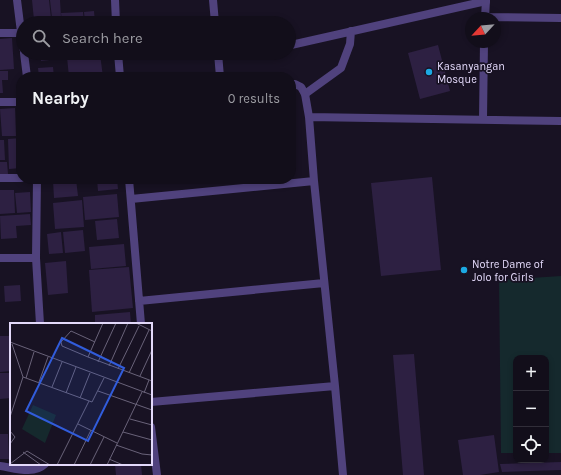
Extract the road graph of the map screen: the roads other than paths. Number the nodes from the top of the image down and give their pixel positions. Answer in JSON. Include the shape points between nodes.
{"nodes":[{"id":1,"x":17,"y":0,"type":"edge"},
{"id":2,"x":115,"y":0,"type":"edge"},
{"id":3,"x":213,"y":0,"type":"edge"},
{"id":4,"x":486,"y":0,"type":"edge"},
{"id":5,"x":485,"y":12,"type":"edge"},
{"id":6,"x":19,"y":16,"type":"edge"},
{"id":7,"x":116,"y":16,"type":"edge"},
{"id":8,"x":214,"y":16,"type":"edge"},
{"id":9,"x":501,"y":18,"type":"edge"},
{"id":10,"x":561,"y":18,"type":"edge"},
{"id":11,"x":351,"y":31,"type":"junction"},
{"id":12,"x":0,"y":33,"type":"edge"},
{"id":13,"x":16,"y":33,"type":"edge"},
{"id":14,"x":296,"y":44,"type":"edge"},
{"id":15,"x":484,"y":48,"type":"edge"},
{"id":16,"x":25,"y":60,"type":"edge"},
{"id":17,"x":119,"y":60,"type":"edge"},
{"id":18,"x":219,"y":60,"type":"edge"},
{"id":19,"x":26,"y":72,"type":"edge"},
{"id":20,"x":120,"y":72,"type":"edge"},
{"id":21,"x":220,"y":72,"type":"edge"},
{"id":22,"x":296,"y":84,"type":"edge"},
{"id":23,"x":305,"y":94,"type":"junction"},
{"id":24,"x":0,"y":102,"type":"edge"},
{"id":25,"x":16,"y":102,"type":"edge"},
{"id":26,"x":309,"y":117,"type":"junction"},
{"id":27,"x":483,"y":119,"type":"junction"},
{"id":28,"x":561,"y":121,"type":"edge"},
{"id":29,"x":0,"y":178,"type":"edge"},
{"id":30,"x":16,"y":178,"type":"edge"},
{"id":31,"x":314,"y":182,"type":"junction"},
{"id":32,"x":37,"y":184,"type":"edge"},
{"id":33,"x":129,"y":184,"type":"edge"},
{"id":34,"x":292,"y":184,"type":"edge"},
{"id":35,"x":296,"y":184,"type":"edge"},
{"id":36,"x":130,"y":199,"type":"junction"},
{"id":37,"x":0,"y":258,"type":"edge"},
{"id":38,"x":36,"y":258,"type":"junction"},
{"id":39,"x":324,"y":284,"type":"junction"},
{"id":40,"x":139,"y":301,"type":"junction"},
{"id":41,"x":40,"y":323,"type":"edge"},
{"id":42,"x":141,"y":323,"type":"edge"},
{"id":43,"x":335,"y":386,"type":"junction"},
{"id":44,"x":152,"y":402,"type":"edge"},
{"id":45,"x":152,"y":435,"type":"edge"},
{"id":46,"x":44,"y":465,"type":"edge"},
{"id":47,"x":0,"y":466,"type":"edge"},
{"id":48,"x":157,"y":475,"type":"edge"},
{"id":49,"x":342,"y":475,"type":"edge"}],
"edges":[{"from":1,"to":6,"type":"street"},
{"from":2,"to":7,"type":"street"},
{"from":3,"to":8,"type":"street"},
{"from":4,"to":5,"type":"street"},
{"from":4,"to":11,"type":"street"},
{"from":9,"to":10,"type":"street"},
{"from":11,"to":14,"type":"street"},
{"from":11,"to":23,"type":"street","via":[[350,44],[341,68]]},
{"from":12,"to":13,"type":"street"},
{"from":15,"to":27,"type":"street"},
{"from":16,"to":19,"type":"street"},
{"from":17,"to":20,"type":"street"},
{"from":18,"to":21,"type":"street"},
{"from":22,"to":23,"type":"street"},
{"from":23,"to":26,"type":"street"},
{"from":24,"to":25,"type":"street"},
{"from":26,"to":27,"type":"street"},
{"from":26,"to":31,"type":"street"},
{"from":27,"to":28,"type":"street"},
{"from":29,"to":30,"type":"street"},
{"from":31,"to":35,"type":"street"},
{"from":31,"to":39,"type":"street"},
{"from":32,"to":38,"type":"street"},
{"from":33,"to":36,"type":"street"},
{"from":34,"to":36,"type":"street"},
{"from":36,"to":40,"type":"street"},
{"from":37,"to":38,"type":"street"},
{"from":38,"to":41,"type":"street"},
{"from":39,"to":40,"type":"street"},
{"from":39,"to":43,"type":"street"},
{"from":40,"to":42,"type":"street"},
{"from":43,"to":44,"type":"street"},
{"from":43,"to":49,"type":"street"},
{"from":45,"to":48,"type":"street"},
{"from":46,"to":47,"type":"street","via":[[28,470]]}]}
